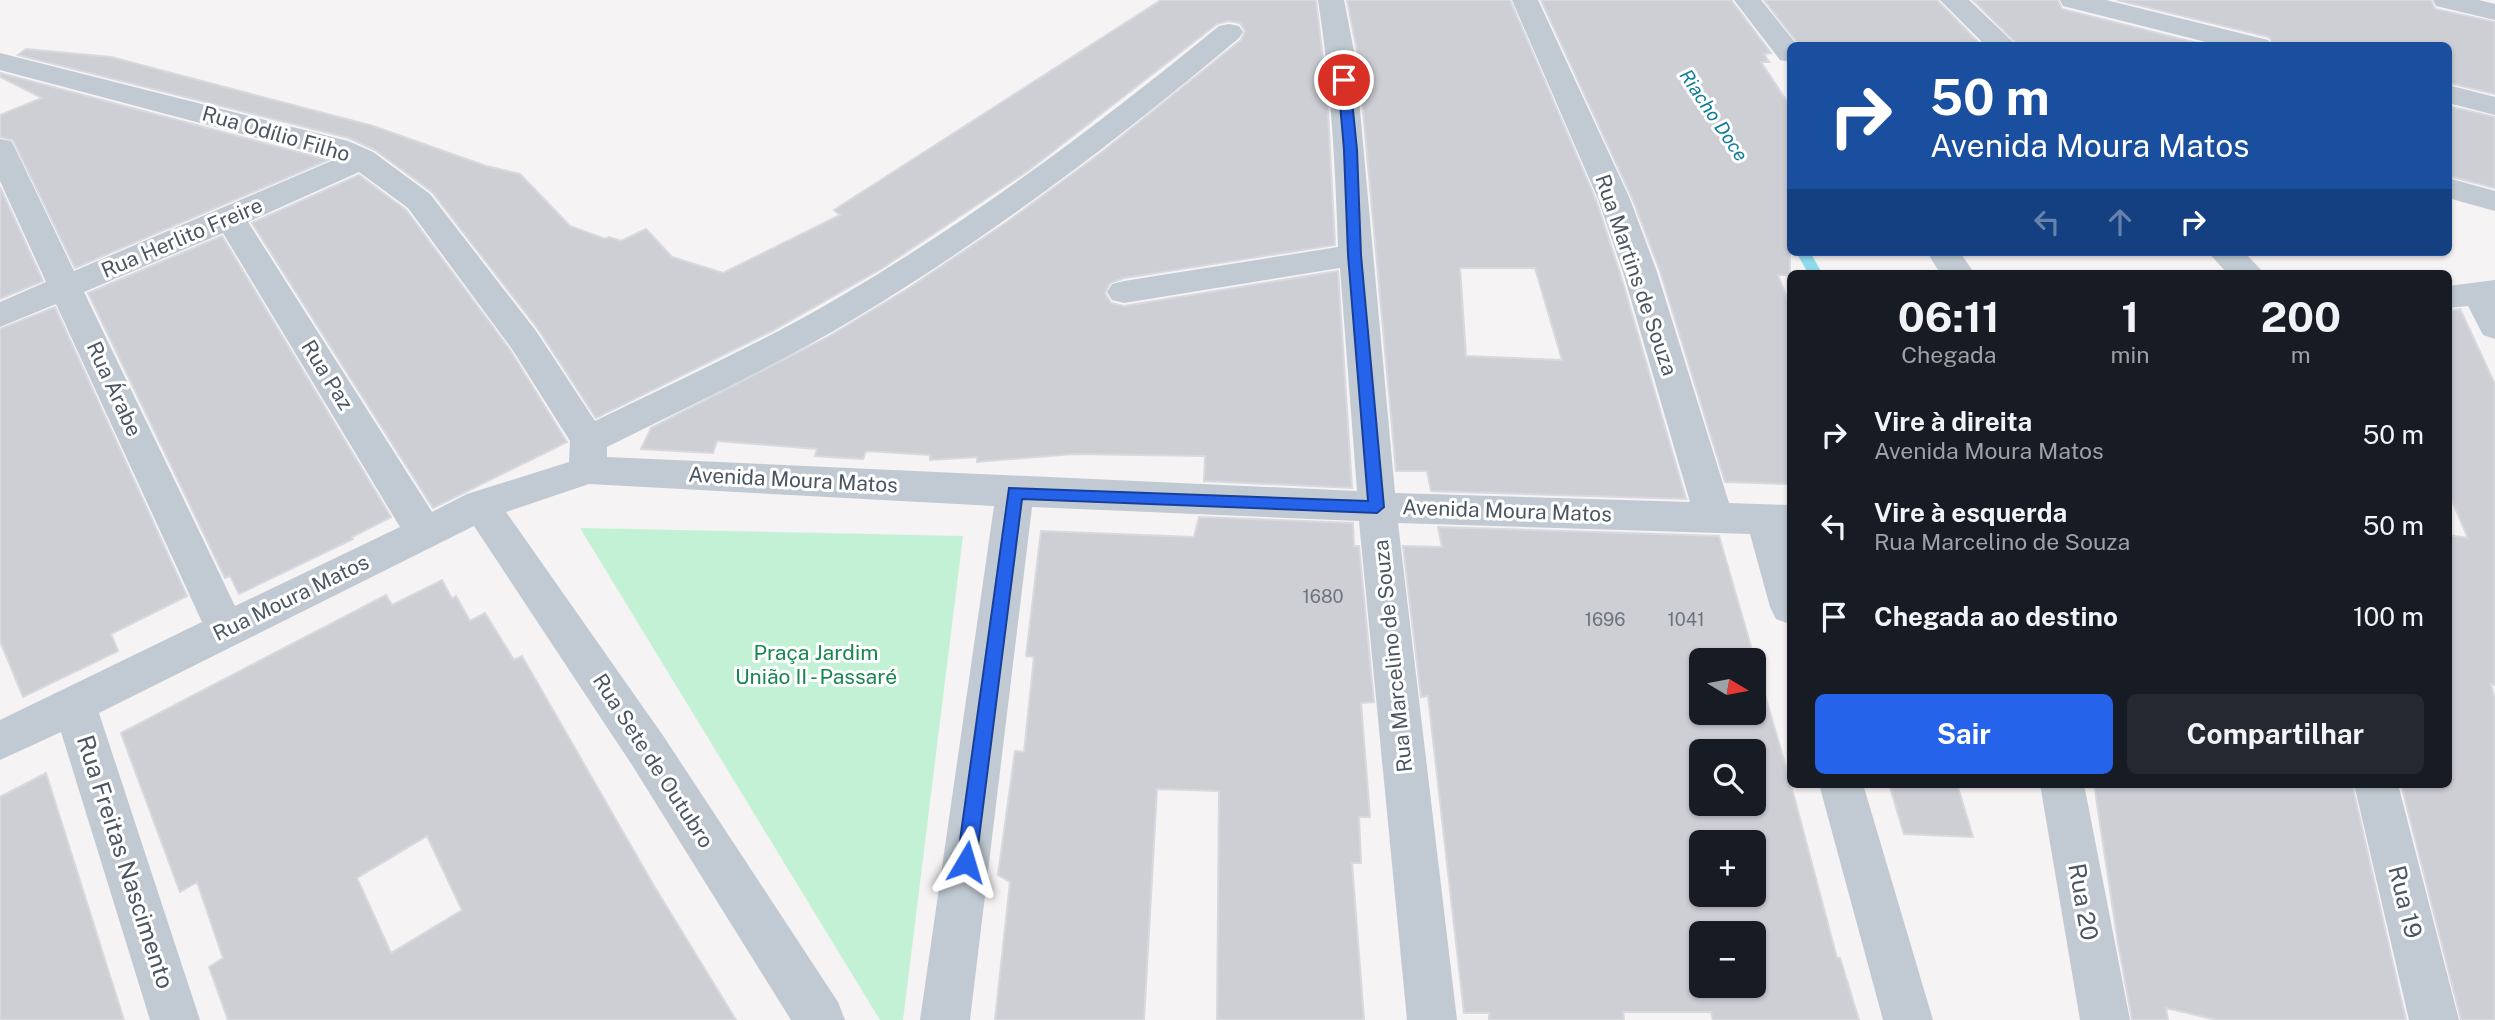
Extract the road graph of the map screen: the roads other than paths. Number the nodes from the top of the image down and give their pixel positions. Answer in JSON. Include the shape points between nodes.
{"nodes":[{"id":1,"x":1331,"y":0,"type":"edge"},
{"id":2,"x":1525,"y":0,"type":"edge"},
{"id":3,"x":1747,"y":0,"type":"edge"},
{"id":4,"x":1952,"y":0,"type":"edge"},
{"id":5,"x":2073,"y":0,"type":"edge"},
{"id":6,"x":2446,"y":0,"type":"edge"},
{"id":7,"x":2495,"y":12,"type":"edge"},
{"id":8,"x":1229,"y":32,"type":"dead end"},
{"id":9,"x":1999,"y":42,"type":"edge"},
{"id":10,"x":2243,"y":42,"type":"edge"},
{"id":11,"x":1787,"y":50,"type":"edge"},
{"id":12,"x":0,"y":61,"type":"edge"},
{"id":13,"x":2452,"y":95,"type":"edge"},
{"id":14,"x":2495,"y":106,"type":"edge"},
{"id":15,"x":0,"y":148,"type":"edge"},
{"id":16,"x":362,"y":159,"type":"junction"},
{"id":17,"x":2452,"y":189,"type":"edge"},
{"id":18,"x":2495,"y":201,"type":"edge"},
{"id":19,"x":230,"y":218,"type":"junction"},
{"id":20,"x":1355,"y":255,"type":"junction"},
{"id":21,"x":2228,"y":256,"type":"edge"},
{"id":22,"x":2244,"y":270,"type":"edge"},
{"id":23,"x":67,"y":287,"type":"junction"},
{"id":24,"x":1124,"y":292,"type":"dead end"},
{"id":25,"x":2474,"y":294,"type":"edge"},
{"id":26,"x":0,"y":315,"type":"edge"},
{"id":27,"x":2495,"y":327,"type":"edge"},
{"id":28,"x":588,"y":455,"type":"junction"},
{"id":29,"x":1015,"y":492,"type":"junction"},
{"id":30,"x":481,"y":505,"type":"junction"},
{"id":31,"x":1377,"y":507,"type":"junction"},
{"id":32,"x":1714,"y":518,"type":"junction"},
{"id":33,"x":1777,"y":519,"type":"edge"},
{"id":34,"x":424,"y":532,"type":"junction"},
{"id":35,"x":1787,"y":587,"type":"edge"},
{"id":36,"x":226,"y":630,"type":"junction"},
{"id":37,"x":74,"y":704,"type":"junction"},
{"id":38,"x":2,"y":734,"type":"edge"},
{"id":39,"x":1842,"y":788,"type":"edge"},
{"id":40,"x":2063,"y":788,"type":"edge"},
{"id":41,"x":2377,"y":788,"type":"edge"},
{"id":42,"x":176,"y":1020,"type":"edge"},
{"id":43,"x":820,"y":1020,"type":"edge"},
{"id":44,"x":945,"y":1020,"type":"edge"},
{"id":45,"x":1432,"y":1020,"type":"edge"},
{"id":46,"x":1908,"y":1020,"type":"edge"},
{"id":47,"x":2105,"y":1020,"type":"edge"},
{"id":48,"x":2434,"y":1020,"type":"edge"}],
"edges":[{"from":1,"to":20,"type":"street","name":"Rua Marcelino de Souza","via":[[1350,150]]},
{"from":2,"to":32,"type":"street","name":"Rua Martins de Souza","via":[[1614,200]]},
{"from":3,"to":11,"type":"street"},
{"from":4,"to":9,"type":"street"},
{"from":5,"to":10,"type":"street"},
{"from":6,"to":7,"type":"street"},
{"from":8,"to":28,"type":"street","via":[[996,212],[814,327]]},
{"from":12,"to":16,"type":"street","name":"Rua Odílio Filho","via":[[337,148]]},
{"from":13,"to":14,"type":"street"},
{"from":15,"to":23,"type":"street","name":"Rua Árabe"},
{"from":16,"to":19,"type":"street","name":"Rua Herlito Freire"},
{"from":16,"to":28,"type":"street","name":"Rua Odílio Filho","via":[[419,201],[524,340]]},
{"from":17,"to":18,"type":"street"},
{"from":19,"to":23,"type":"street","name":"Rua Herlito Freire"},
{"from":19,"to":34,"type":"street","name":"Rua Paz"},
{"from":20,"to":24,"type":"street"},
{"from":20,"to":31,"type":"street","name":"Rua Marcelino de Souza"},
{"from":21,"to":22,"type":"street"},
{"from":23,"to":26,"type":"street","name":"Rua Herlito Freire"},
{"from":23,"to":36,"type":"street","name":"Rua Árabe"},
{"from":25,"to":27,"type":"street"},
{"from":28,"to":29,"type":"street","name":"Avenida Moura Matos"},
{"from":28,"to":30,"type":"street","name":"Rua Moura Matos"},
{"from":29,"to":31,"type":"street","name":"Avenida Moura Matos"},
{"from":29,"to":44,"type":"street"},
{"from":30,"to":34,"type":"street","name":"Rua Moura Matos"},
{"from":30,"to":43,"type":"street","name":"Rua Sete de Outubro","via":[[648,751]]},
{"from":31,"to":32,"type":"street","name":"Avenida Moura Matos"},
{"from":31,"to":45,"type":"street","name":"Rua Marcelino de Souza"},
{"from":32,"to":33,"type":"street","name":"Avenida Moura Matos"},
{"from":33,"to":35,"type":"street"},
{"from":34,"to":36,"type":"street","name":"Rua Moura Matos"},
{"from":36,"to":37,"type":"street","name":"Rua Moura Matos"},
{"from":37,"to":38,"type":"street","name":"Rua Moura Matos"},
{"from":37,"to":42,"type":"street","name":"Rua Freitas Nascimento"},
{"from":39,"to":46,"type":"street"},
{"from":40,"to":47,"type":"street","name":"Rua 20"},
{"from":41,"to":48,"type":"street","name":"Rua 19"}]}
